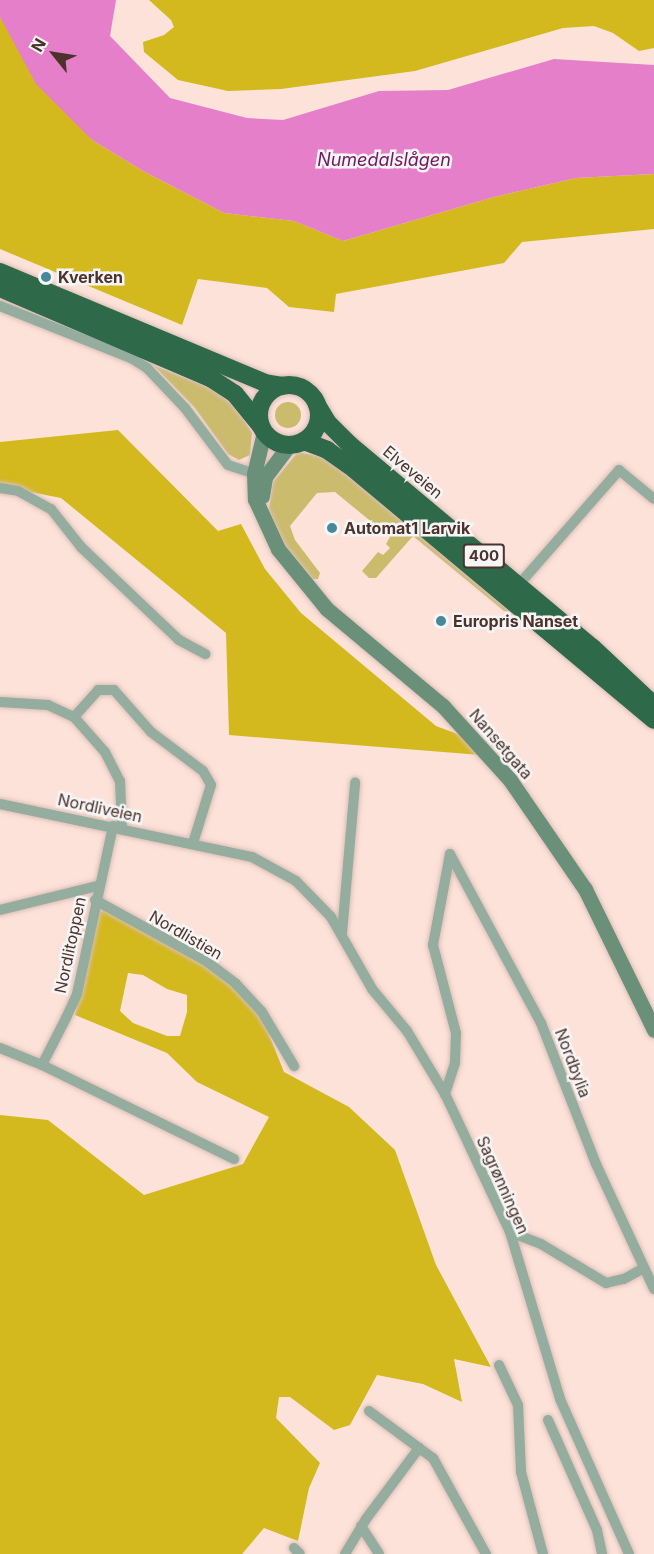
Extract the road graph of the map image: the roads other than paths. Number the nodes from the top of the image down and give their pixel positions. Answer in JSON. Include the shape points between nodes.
{"nodes":[{"id":1,"x":0,"y":272,"type":"edge"},
{"id":2,"x":0,"y":288,"type":"edge"},
{"id":3,"x":0,"y":306,"type":"edge"},
{"id":4,"x":282,"y":386,"type":"junction"},
{"id":5,"x":317,"y":405,"type":"junction"},
{"id":6,"x":262,"y":429,"type":"junction"},
{"id":7,"x":296,"y":443,"type":"junction"},
{"id":8,"x":260,"y":476,"type":"junction"},
{"id":9,"x":0,"y":488,"type":"edge"},
{"id":10,"x":654,"y":499,"type":"edge"},
{"id":11,"x":513,"y":591,"type":"junction"},
{"id":12,"x":206,"y":654,"type":"dead end"},
{"id":13,"x":0,"y":702,"type":"edge"},
{"id":14,"x":654,"y":705,"type":"edge"},
{"id":15,"x":74,"y":717,"type":"junction"},
{"id":16,"x":654,"y":720,"type":"edge"},
{"id":17,"x":354,"y":783,"type":"dead end"},
{"id":18,"x":0,"y":804,"type":"edge"},
{"id":19,"x":117,"y":827,"type":"junction"},
{"id":20,"x":193,"y":843,"type":"junction"},
{"id":21,"x":99,"y":885,"type":"junction"},
{"id":22,"x":95,"y":900,"type":"junction"},
{"id":23,"x":0,"y":910,"type":"edge"},
{"id":24,"x":342,"y":934,"type":"junction"},
{"id":25,"x":654,"y":1030,"type":"edge"},
{"id":26,"x":0,"y":1048,"type":"edge"},
{"id":27,"x":42,"y":1065,"type":"junction"},
{"id":28,"x":294,"y":1066,"type":"dead end"},
{"id":29,"x":445,"y":1094,"type":"junction"},
{"id":30,"x":234,"y":1159,"type":"dead end"},
{"id":31,"x":510,"y":1232,"type":"junction"},
{"id":32,"x":644,"y":1268,"type":"junction"},
{"id":33,"x":654,"y":1289,"type":"edge"},
{"id":34,"x":499,"y":1365,"type":"dead end"},
{"id":35,"x":369,"y":1411,"type":"dead end"},
{"id":36,"x":548,"y":1419,"type":"dead end"},
{"id":37,"x":419,"y":1448,"type":"junction"},
{"id":38,"x":361,"y":1526,"type":"junction"},
{"id":39,"x":345,"y":1554,"type":"edge"},
{"id":40,"x":379,"y":1554,"type":"edge"},
{"id":41,"x":486,"y":1554,"type":"edge"},
{"id":42,"x":543,"y":1554,"type":"edge"},
{"id":43,"x":602,"y":1554,"type":"edge"},
{"id":44,"x":629,"y":1554,"type":"edge"}],
"edges":[{"from":1,"to":4,"type":"highway","number":"400","via":[[265,383]]},
{"from":2,"to":6,"type":"highway","number":"400","via":[[212,379],[235,394]]},
{"from":3,"to":8,"type":"street","via":[[110,347],[147,368],[185,408],[228,465]]},
{"from":4,"to":5,"type":"highway","number":"400","via":[[307,392]]},
{"from":4,"to":6,"type":"highway","via":[[265,397],[260,407]]},
{"from":5,"to":7,"type":"highway","via":[[317,425]]},
{"from":5,"to":11,"type":"highway","name":"Elveveien","number":"400","via":[[350,445]]},
{"from":6,"to":7,"type":"highway","number":"400","via":[[278,444]]},
{"from":6,"to":8,"type":"main road","name":"Nansetgata"},
{"from":7,"to":8,"type":"main road"},
{"from":7,"to":11,"type":"highway","name":"Elveveien","number":"400","via":[[327,450]]},
{"from":8,"to":25,"type":"main road","name":"Nansetgata","via":[[264,526],[292,569],[327,609],[443,706],[543,823],[590,898]]},
{"from":9,"to":12,"type":"street","via":[[18,491],[51,509],[89,555],[179,640]]},
{"from":10,"to":11,"type":"street","via":[[619,470]]},
{"from":11,"to":14,"type":"highway","name":"Elveveien","number":"400"},
{"from":11,"to":16,"type":"highway","name":"Elveveien","number":"400"},
{"from":13,"to":15,"type":"street","via":[[48,705]]},
{"from":15,"to":19,"type":"street","name":"Nordlitoppen","via":[[105,752],[120,781]]},
{"from":15,"to":20,"type":"street","via":[[98,690],[114,690],[151,732],[203,771],[211,785]]},
{"from":17,"to":24,"type":"street"},
{"from":18,"to":19,"type":"street","name":"Nordliveien"},
{"from":19,"to":20,"type":"street","name":"Nordliveien"},
{"from":19,"to":21,"type":"street","name":"Nordlitoppen"},
{"from":20,"to":24,"type":"street","name":"Nordliveien","via":[[252,857],[296,881],[331,916]]},
{"from":21,"to":22,"type":"street","name":"Nordlitoppen"},
{"from":21,"to":23,"type":"street"},
{"from":22,"to":27,"type":"street","name":"Nordlitoppen","via":[[77,993]]},
{"from":22,"to":28,"type":"street","name":"Nordlistien","via":[[206,961],[236,984],[262,1012]]},
{"from":24,"to":29,"type":"street","name":"Nordliveien","via":[[372,990],[407,1031]]},
{"from":26,"to":27,"type":"street"},
{"from":27,"to":30,"type":"street"},
{"from":29,"to":31,"type":"street","name":"Sagrønningen"},
{"from":29,"to":32,"type":"street","name":"Nordbylia","via":[[455,1063],[456,1033],[433,945],[450,854],[542,1023],[596,1164]]},
{"from":31,"to":32,"type":"street","via":[[541,1244],[606,1283]]},
{"from":31,"to":44,"type":"street","name":"Sagrønningen","via":[[560,1399]]},
{"from":32,"to":33,"type":"street","name":"Nordbylia"},
{"from":34,"to":42,"type":"street","via":[[518,1405],[521,1472]]},
{"from":35,"to":37,"type":"street"},
{"from":36,"to":43,"type":"street","via":[[597,1530]]},
{"from":37,"to":38,"type":"street"},
{"from":37,"to":41,"type":"street","via":[[433,1458]]},
{"from":38,"to":39,"type":"street"},
{"from":38,"to":40,"type":"street"}]}
